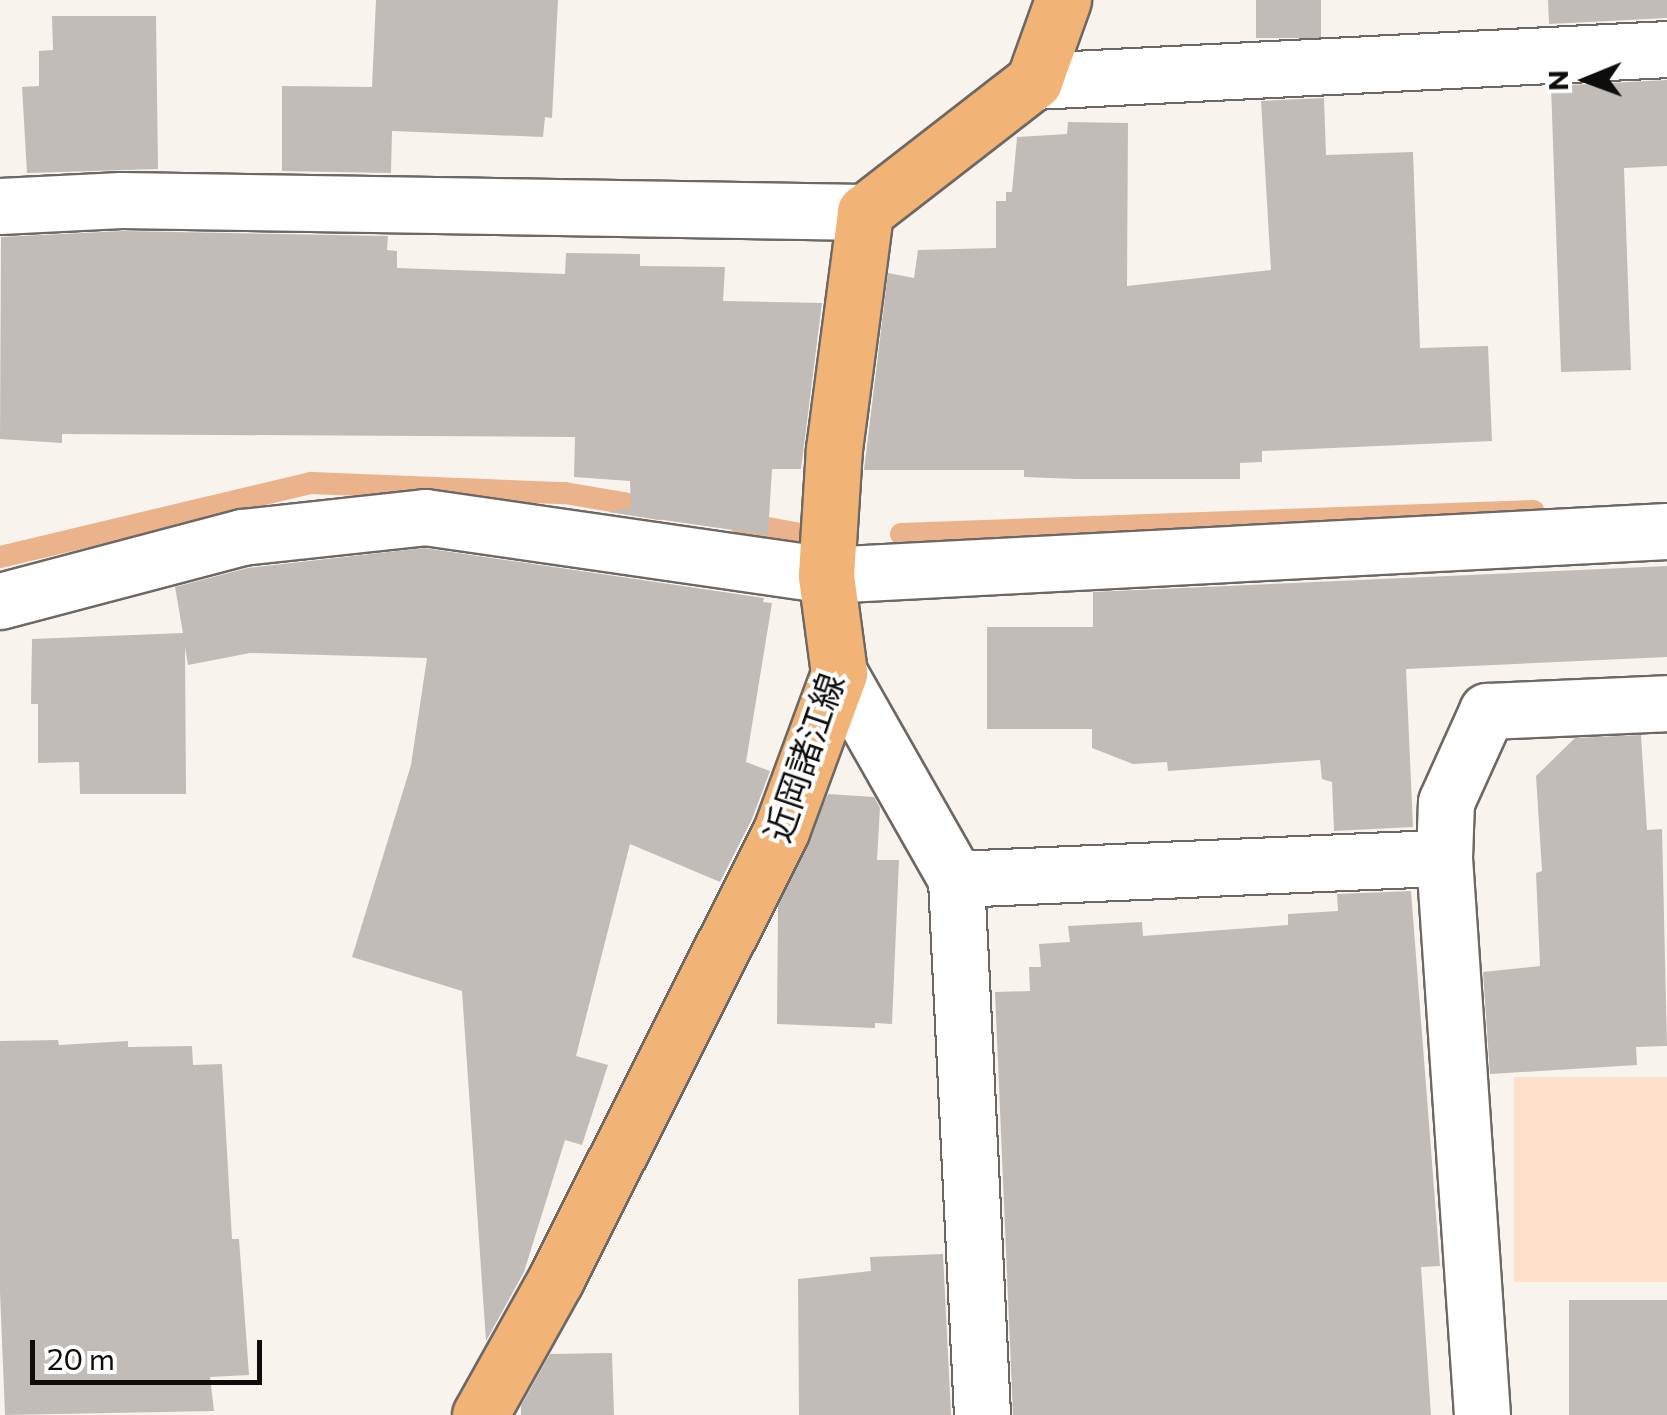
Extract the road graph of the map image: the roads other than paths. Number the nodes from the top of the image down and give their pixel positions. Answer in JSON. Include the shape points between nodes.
{"nodes":[{"id":1,"x":1063,"y":0,"type":"edge"},
{"id":2,"x":1667,"y":49,"type":"edge"},
{"id":3,"x":1034,"y":82,"type":"junction"},
{"id":4,"x":0,"y":206,"type":"edge"},
{"id":5,"x":864,"y":212,"type":"junction"},
{"id":6,"x":1667,"y":531,"type":"edge"},
{"id":7,"x":826,"y":575,"type":"junction"},
{"id":8,"x":0,"y":602,"type":"edge"},
{"id":9,"x":839,"y":672,"type":"junction"},
{"id":10,"x":1667,"y":703,"type":"edge"},
{"id":11,"x":1444,"y":858,"type":"junction"},
{"id":12,"x":956,"y":879,"type":"junction"},
{"id":13,"x":480,"y":1415,"type":"edge"},
{"id":14,"x":982,"y":1415,"type":"edge"},
{"id":15,"x":1482,"y":1415,"type":"edge"}],
"edges":[{"from":1,"to":3,"type":"main road"},
{"from":2,"to":3,"type":"street"},
{"from":3,"to":5,"type":"main road"},
{"from":4,"to":5,"type":"street","via":[[121,200]]},
{"from":5,"to":7,"type":"main road","name":"近岡諸江線","via":[[834,449]]},
{"from":6,"to":7,"type":"street"},
{"from":7,"to":8,"type":"street","via":[[426,517],[242,537]]},
{"from":7,"to":9,"type":"main road","name":"近岡諸江線"},
{"from":9,"to":12,"type":"street"},
{"from":9,"to":13,"type":"main road","name":"近岡諸江線","via":[[781,831],[556,1279]]},
{"from":10,"to":11,"type":"street","via":[[1487,711],[1446,802]]},
{"from":11,"to":12,"type":"street"},
{"from":11,"to":15,"type":"street"},
{"from":12,"to":14,"type":"street"}]}
